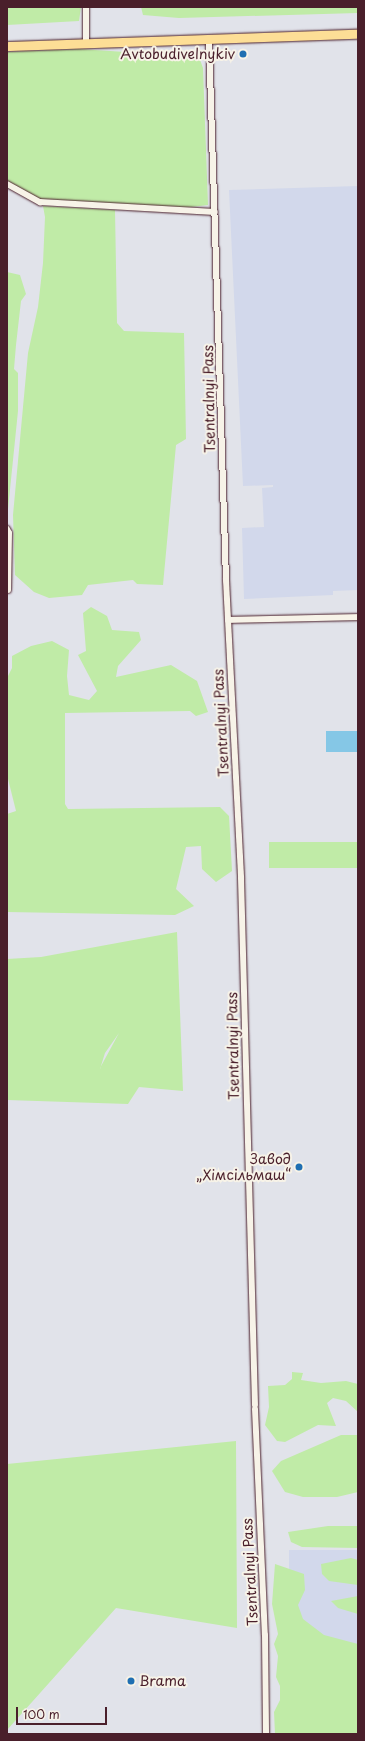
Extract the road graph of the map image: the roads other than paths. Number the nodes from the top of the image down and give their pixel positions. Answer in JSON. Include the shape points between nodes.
{"nodes":[{"id":1,"x":86,"y":7,"type":"edge"},
{"id":2,"x":358,"y":34,"type":"edge"},
{"id":3,"x":209,"y":40,"type":"junction"},
{"id":4,"x":86,"y":44,"type":"junction"},
{"id":5,"x":7,"y":46,"type":"edge"},
{"id":6,"x":7,"y":184,"type":"edge"},
{"id":7,"x":215,"y":212,"type":"junction"},
{"id":8,"x":8,"y":531,"type":"edge"},
{"id":9,"x":8,"y":590,"type":"edge"},
{"id":10,"x":358,"y":617,"type":"edge"},
{"id":11,"x":228,"y":620,"type":"junction"},
{"id":12,"x":266,"y":1734,"type":"edge"}],
"edges":[{"from":1,"to":4,"type":"street"},
{"from":2,"to":3,"type":"main road"},
{"from":3,"to":4,"type":"main road"},
{"from":3,"to":7,"type":"street","name":"Tsentralnyi Pass"},
{"from":4,"to":5,"type":"main road"},
{"from":6,"to":7,"type":"street","via":[[40,202]]},
{"from":7,"to":11,"type":"street","name":"Tsentralnyi Pass"},
{"from":8,"to":9,"type":"street"},
{"from":10,"to":11,"type":"street"},
{"from":11,"to":12,"type":"street","name":"Tsentralnyi Pass","via":[[241,878]]}]}
